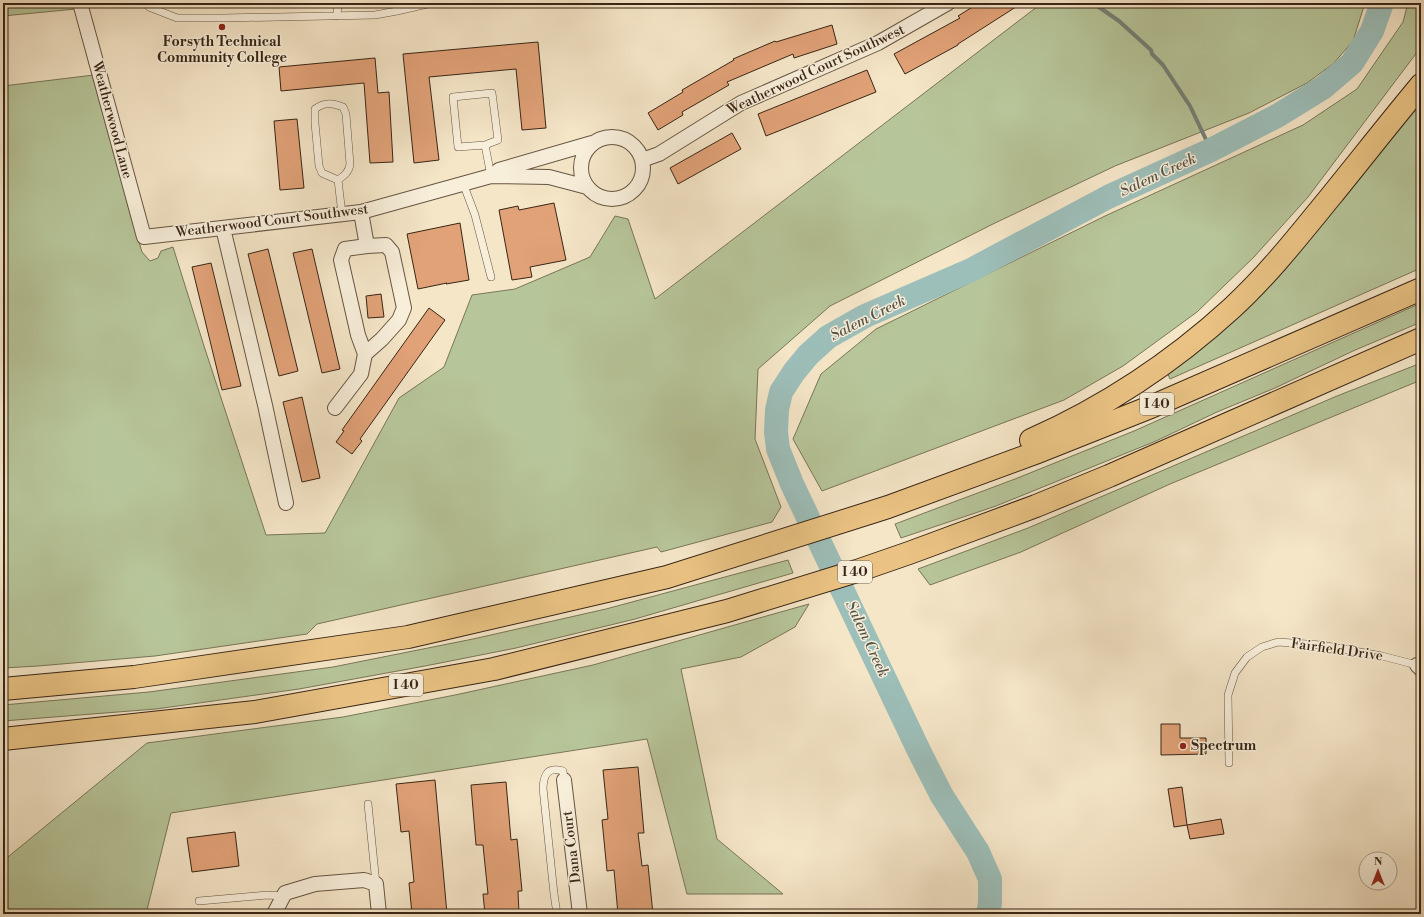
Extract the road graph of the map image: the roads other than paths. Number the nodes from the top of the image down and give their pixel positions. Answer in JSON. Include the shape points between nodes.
{"nodes":[{"id":1,"x":80,"y":3,"type":"edge"},
{"id":2,"x":145,"y":3,"type":"edge"},
{"id":3,"x":338,"y":3,"type":"edge"},
{"id":4,"x":432,"y":3,"type":"edge"},
{"id":5,"x":948,"y":3,"type":"edge"},
{"id":6,"x":417,"y":5,"type":"edge"},
{"id":7,"x":337,"y":16,"type":"junction"},
{"id":8,"x":1421,"y":85,"type":"edge"},
{"id":9,"x":592,"y":143,"type":"junction"},
{"id":10,"x":485,"y":145,"type":"junction"},
{"id":11,"x":642,"y":160,"type":"junction"},
{"id":12,"x":491,"y":176,"type":"junction"},
{"id":13,"x":338,"y":180,"type":"junction"},
{"id":14,"x":463,"y":183,"type":"junction"},
{"id":15,"x":587,"y":187,"type":"junction"},
{"id":16,"x":361,"y":212,"type":"junction"},
{"id":17,"x":342,"y":214,"type":"junction"},
{"id":18,"x":222,"y":228,"type":"junction"},
{"id":19,"x":144,"y":237,"type":"joint"},
{"id":20,"x":367,"y":246,"type":"junction"},
{"id":21,"x":491,"y":277,"type":"dead end"},
{"id":22,"x":1421,"y":288,"type":"edge"},
{"id":23,"x":1421,"y":339,"type":"edge"},
{"id":24,"x":365,"y":354,"type":"junction"},
{"id":25,"x":335,"y":408,"type":"dead end"},
{"id":26,"x":286,"y":503,"type":"dead end"},
{"id":27,"x":888,"y":507,"type":"junction"},
{"id":28,"x":1420,"y":666,"type":"edge"},
{"id":29,"x":3,"y":689,"type":"edge"},
{"id":30,"x":3,"y":739,"type":"edge"},
{"id":31,"x":1229,"y":763,"type":"dead end"},
{"id":32,"x":564,"y":780,"type":"joint"},
{"id":33,"x":368,"y":804,"type":"dead end"},
{"id":34,"x":376,"y":884,"type":"junction"},
{"id":35,"x":283,"y":896,"type":"junction"},
{"id":36,"x":199,"y":901,"type":"dead end"},
{"id":37,"x":274,"y":914,"type":"edge"},
{"id":38,"x":379,"y":914,"type":"edge"},
{"id":39,"x":557,"y":914,"type":"edge"},
{"id":40,"x":580,"y":914,"type":"edge"}],
"edges":[{"from":1,"to":19,"type":"street","name":"Weatherwood Lane"},
{"from":2,"to":7,"type":"lane","via":[[177,18]]},
{"from":3,"to":7,"type":"lane"},
{"from":4,"to":6,"type":"lane"},
{"from":5,"to":11,"type":"street","name":"Weatherwood Court Southwest","via":[[878,43],[741,103],[659,154]]},
{"from":6,"to":7,"type":"lane","via":[[375,15]]},
{"from":8,"to":27,"type":"highway","via":[[1262,278],[1198,338],[1152,373],[1084,414],[1031,440],[922,482]]},
{"from":9,"to":11,"type":"street","name":"Weatherwood Court Southwest","via":[[601,138],[622,138],[631,143]]},
{"from":9,"to":12,"type":"street","name":"Weatherwood Court Southwest","via":[[499,170]]},
{"from":9,"to":15,"type":"street","via":[[580,164],[582,179]]},
{"from":10,"to":10,"type":"lane","via":[[458,147],[453,97],[492,92],[498,140]]},
{"from":10,"to":12,"type":"lane"},
{"from":11,"to":15,"type":"street","name":"Weatherwood Court Southwest","via":[[643,171],[640,181],[626,196],[604,199],[594,195]]},
{"from":12,"to":14,"type":"street","name":"Weatherwood Court Southwest"},
{"from":12,"to":15,"type":"street","name":"Weatherwood Court Southwest","via":[[549,177]]},
{"from":13,"to":13,"type":"lane","via":[[322,173],[319,166],[314,116],[315,110],[327,103],[343,107],[346,114],[350,164],[349,169]]},
{"from":13,"to":17,"type":"lane"},
{"from":14,"to":16,"type":"street","name":"Weatherwood Court Southwest"},
{"from":14,"to":21,"type":"lane","via":[[475,215]]},
{"from":16,"to":17,"type":"street","name":"Weatherwood Court Southwest"},
{"from":16,"to":20,"type":"street"},
{"from":17,"to":18,"type":"street","name":"Weatherwood Court Southwest"},
{"from":18,"to":19,"type":"street","name":"Weatherwood Court Southwest"},
{"from":18,"to":26,"type":"street"},
{"from":20,"to":24,"type":"street","via":[[345,249],[341,260],[358,335]]},
{"from":20,"to":24,"type":"street","via":[[386,245],[392,252],[404,308],[399,320]]},
{"from":22,"to":27,"type":"highway","number":"I 40","via":[[1145,409]]},
{"from":23,"to":30,"type":"highway","number":"I 40","via":[[1036,506],[909,553],[727,611],[494,669],[255,712]]},
{"from":24,"to":25,"type":"street","via":[[361,374]]},
{"from":27,"to":29,"type":"highway","number":"I 40","via":[[667,577],[408,637],[134,677]]},
{"from":28,"to":31,"type":"lane","name":"Fairfield Drive","via":[[1321,645],[1278,642],[1262,647],[1247,657],[1235,673],[1228,695]]},
{"from":32,"to":39,"type":"lane","via":[[563,771],[557,769],[548,772],[543,778]]},
{"from":32,"to":40,"type":"street","name":"Dana Court"},
{"from":33,"to":34,"type":"lane"},
{"from":34,"to":35,"type":"street","via":[[364,880],[314,884],[285,893]]},
{"from":34,"to":38,"type":"street"},
{"from":35,"to":36,"type":"lane"},
{"from":35,"to":37,"type":"street"}]}
